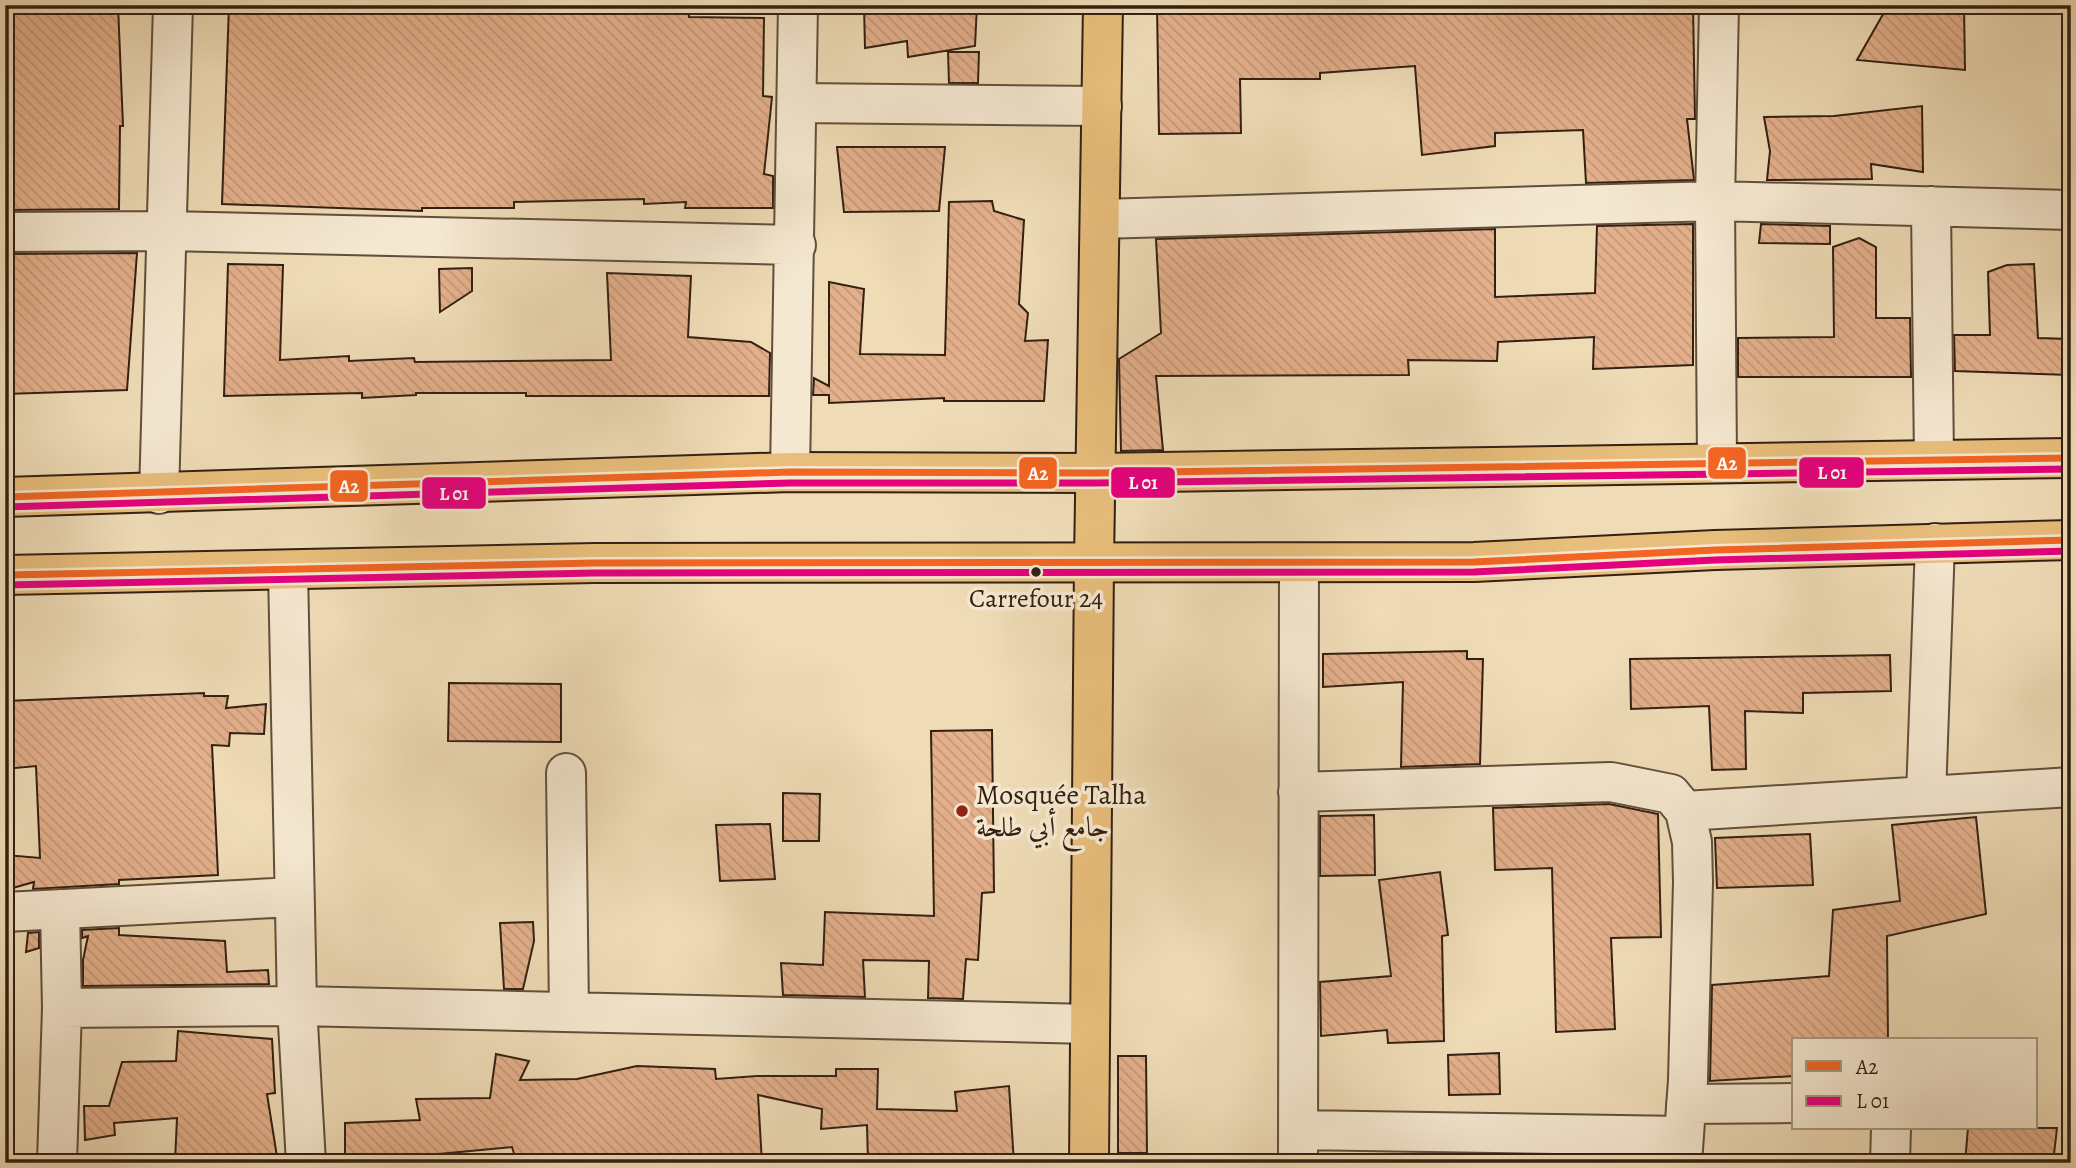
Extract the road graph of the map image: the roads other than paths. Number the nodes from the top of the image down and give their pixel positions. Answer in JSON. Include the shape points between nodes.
{"nodes":[{"id":1,"x":173,"y":5,"type":"edge"},
{"id":2,"x":798,"y":5,"type":"edge"},
{"id":3,"x":1103,"y":5,"type":"edge"},
{"id":4,"x":1719,"y":5,"type":"edge"},
{"id":5,"x":799,"y":103,"type":"junction"},
{"id":6,"x":1102,"y":106,"type":"junction"},
{"id":7,"x":1715,"y":201,"type":"junction"},
{"id":8,"x":1931,"y":206,"type":"junction"},
{"id":9,"x":2071,"y":210,"type":"edge"},
{"id":10,"x":1100,"y":219,"type":"junction"},
{"id":11,"x":167,"y":230,"type":"junction"},
{"id":12,"x":5,"y":232,"type":"edge"},
{"id":13,"x":796,"y":245,"type":"junction"},
{"id":14,"x":2071,"y":458,"type":"edge"},
{"id":15,"x":1934,"y":460,"type":"junction"},
{"id":16,"x":1717,"y":463,"type":"junction"},
{"id":17,"x":790,"y":472,"type":"junction"},
{"id":18,"x":1096,"y":474,"type":"junction"},
{"id":19,"x":159,"y":494,"type":"junction"},
{"id":20,"x":5,"y":497,"type":"edge"},
{"id":21,"x":2071,"y":540,"type":"edge"},
{"id":22,"x":1935,"y":543,"type":"junction"},
{"id":23,"x":1094,"y":561,"type":"junction"},
{"id":24,"x":1299,"y":563,"type":"junction"},
{"id":25,"x":288,"y":571,"type":"junction"},
{"id":26,"x":5,"y":575,"type":"edge"},
{"id":27,"x":566,"y":773,"type":"dead end"},
{"id":28,"x":2071,"y":788,"type":"edge"},
{"id":29,"x":1298,"y":792,"type":"junction"},
{"id":30,"x":1926,"y":796,"type":"junction"},
{"id":31,"x":1685,"y":811,"type":"junction"},
{"id":32,"x":294,"y":897,"type":"junction"},
{"id":33,"x":60,"y":909,"type":"junction"},
{"id":34,"x":5,"y":912,"type":"edge"},
{"id":35,"x":297,"y":1006,"type":"junction"},
{"id":36,"x":62,"y":1008,"type":"junction"},
{"id":37,"x":569,"y":1012,"type":"junction"},
{"id":38,"x":1090,"y":1024,"type":"junction"},
{"id":39,"x":1792,"y":1104,"type":"edge"},
{"id":40,"x":1891,"y":1130,"type":"edge"},
{"id":41,"x":1684,"y":1134,"type":"edge"},
{"id":42,"x":1298,"y":1146,"type":"edge"},
{"id":43,"x":57,"y":1163,"type":"edge"},
{"id":44,"x":306,"y":1163,"type":"edge"},
{"id":45,"x":1089,"y":1163,"type":"edge"},
{"id":46,"x":1889,"y":1163,"type":"edge"}],
"edges":[{"from":1,"to":11,"type":"street"},
{"from":2,"to":5,"type":"street"},
{"from":3,"to":6,"type":"main road"},
{"from":4,"to":7,"type":"street"},
{"from":5,"to":6,"type":"street"},
{"from":5,"to":13,"type":"street"},
{"from":6,"to":10,"type":"main road"},
{"from":7,"to":8,"type":"street"},
{"from":7,"to":10,"type":"street"},
{"from":7,"to":16,"type":"street"},
{"from":8,"to":9,"type":"street"},
{"from":8,"to":15,"type":"street"},
{"from":10,"to":18,"type":"main road"},
{"from":11,"to":12,"type":"street"},
{"from":11,"to":13,"type":"street"},
{"from":11,"to":19,"type":"street"},
{"from":13,"to":17,"type":"street"},
{"from":14,"to":15,"type":"main road"},
{"from":15,"to":16,"type":"main road"},
{"from":16,"to":18,"type":"main road"},
{"from":17,"to":18,"type":"main road"},
{"from":17,"to":19,"type":"main road"},
{"from":18,"to":23,"type":"main road"},
{"from":19,"to":20,"type":"main road"},
{"from":21,"to":22,"type":"main road"},
{"from":22,"to":24,"type":"main road","via":[[1475,562]]},
{"from":22,"to":30,"type":"street"},
{"from":23,"to":24,"type":"main road"},
{"from":23,"to":25,"type":"main road","via":[[595,562]]},
{"from":23,"to":38,"type":"main road"},
{"from":24,"to":29,"type":"street"},
{"from":25,"to":26,"type":"main road"},
{"from":25,"to":32,"type":"street"},
{"from":27,"to":37,"type":"street"},
{"from":28,"to":30,"type":"street"},
{"from":29,"to":31,"type":"street","via":[[1611,782],[1671,794]]},
{"from":29,"to":42,"type":"street"},
{"from":30,"to":31,"type":"street"},
{"from":31,"to":41,"type":"street","via":[[1693,882]]},
{"from":32,"to":33,"type":"street"},
{"from":32,"to":35,"type":"street"},
{"from":33,"to":34,"type":"street"},
{"from":33,"to":36,"type":"street"},
{"from":35,"to":36,"type":"street"},
{"from":35,"to":37,"type":"street"},
{"from":35,"to":44,"type":"street"},
{"from":36,"to":43,"type":"street"},
{"from":37,"to":38,"type":"street"},
{"from":38,"to":45,"type":"main road"},
{"from":39,"to":41,"type":"street"},
{"from":40,"to":46,"type":"street"},
{"from":41,"to":42,"type":"street"}]}
